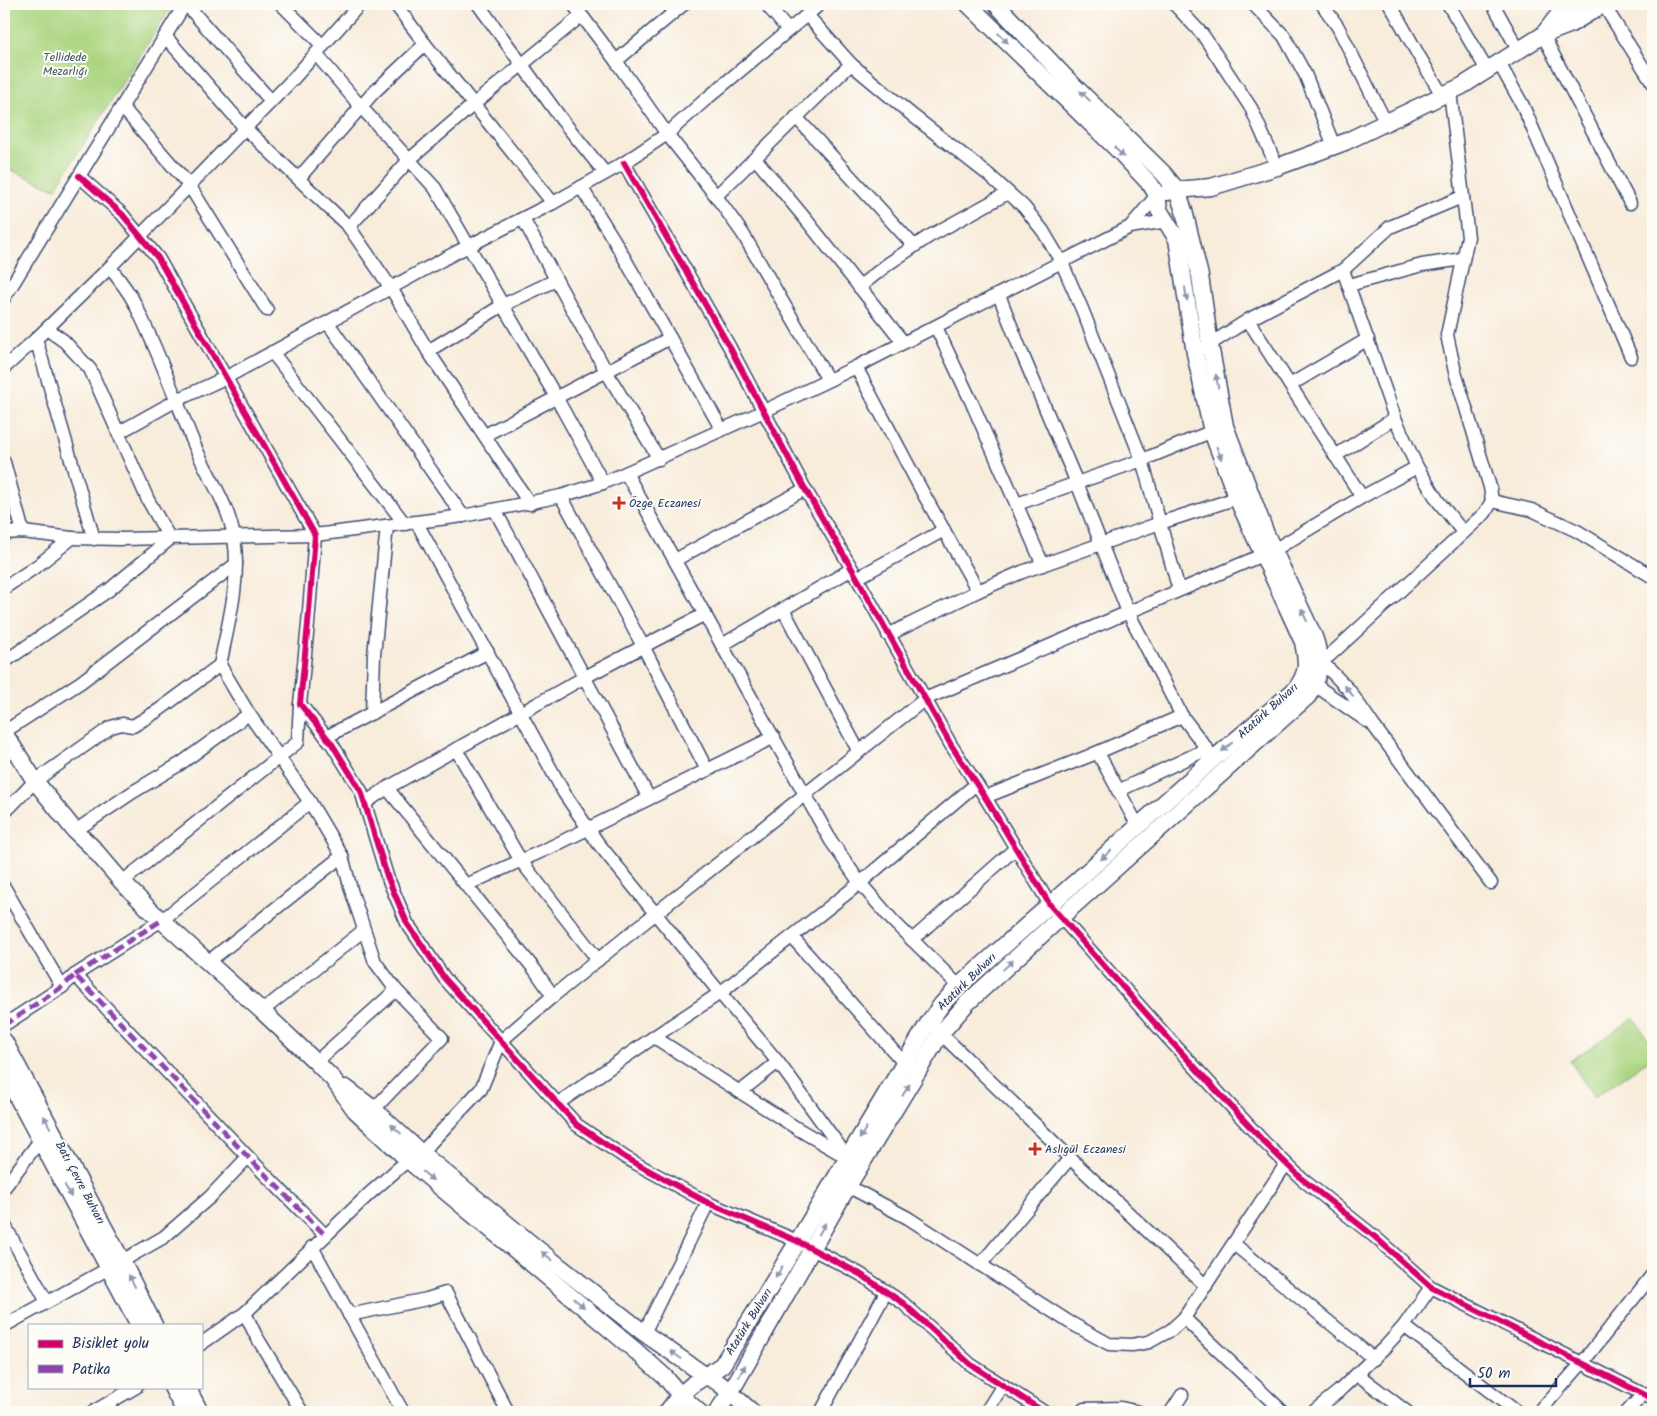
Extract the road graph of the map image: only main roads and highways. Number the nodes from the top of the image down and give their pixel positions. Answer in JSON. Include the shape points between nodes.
{"nodes":[{"id":1,"x":968,"y":4,"type":"edge"},
{"id":2,"x":996,"y":4,"type":"edge"},
{"id":3,"x":1574,"y":4,"type":"edge"},
{"id":4,"x":1603,"y":4,"type":"edge"},
{"id":5,"x":1543,"y":35,"type":"junction"},
{"id":6,"x":1211,"y":187,"type":"junction"},
{"id":7,"x":1177,"y":190,"type":"junction"},
{"id":8,"x":1156,"y":195,"type":"junction"},
{"id":9,"x":1184,"y":211,"type":"junction"},
{"id":10,"x":1167,"y":220,"type":"junction"},
{"id":11,"x":1218,"y":429,"type":"junction"},
{"id":12,"x":1268,"y":553,"type":"junction"},
{"id":13,"x":1314,"y":662,"type":"junction"},
{"id":14,"x":4,"y":733,"type":"edge"},
{"id":15,"x":1056,"y":911,"type":"junction"},
{"id":16,"x":4,"y":1041,"type":"edge"},
{"id":17,"x":4,"y":1072,"type":"edge"},
{"id":18,"x":333,"y":1079,"type":"junction"},
{"id":19,"x":415,"y":1156,"type":"junction"},
{"id":20,"x":841,"y":1183,"type":"junction"},
{"id":21,"x":804,"y":1244,"type":"junction"},
{"id":22,"x":115,"y":1265,"type":"junction"},
{"id":23,"x":139,"y":1324,"type":"edge"},
{"id":24,"x":153,"y":1324,"type":"edge"},
{"id":25,"x":706,"y":1376,"type":"junction"},
{"id":26,"x":173,"y":1388,"type":"edge"},
{"id":27,"x":188,"y":1388,"type":"edge"},
{"id":28,"x":730,"y":1393,"type":"junction"},
{"id":29,"x":680,"y":1395,"type":"junction"},
{"id":30,"x":185,"y":1412,"type":"edge"},
{"id":31,"x":200,"y":1412,"type":"edge"},
{"id":32,"x":667,"y":1412,"type":"edge"},
{"id":33,"x":699,"y":1412,"type":"edge"},
{"id":34,"x":717,"y":1412,"type":"edge"},
{"id":35,"x":752,"y":1412,"type":"edge"}],
"edges":[{"from":1,"to":8,"type":"main road","one_way":true,"via":[[1122,154],[1151,185]]},
{"from":7,"to":2,"type":"main road","one_way":true},
{"from":3,"to":5,"type":"main road","via":[[1560,12]]},
{"from":4,"to":5,"type":"main road","via":[[1569,25]]},
{"from":5,"to":6,"type":"main road","via":[[1446,93],[1386,123],[1277,167]]},
{"from":6,"to":7,"type":"main road"},
{"from":6,"to":9,"type":"main road"},
{"from":7,"to":8,"type":"main road"},
{"from":7,"to":9,"type":"main road"},
{"from":8,"to":10,"type":"main road","via":[[1159,210]]},
{"from":9,"to":10,"type":"main road"},
{"from":11,"to":9,"type":"main road","one_way":true,"via":[[1200,276]]},
{"from":10,"to":11,"type":"main road","one_way":true,"via":[[1177,239],[1195,354]]},
{"from":11,"to":12,"type":"main road","via":[[1250,497]]},
{"from":11,"to":12,"type":"main road","one_way":true,"via":[[1237,498]]},
{"from":12,"to":13,"type":"main road"},
{"from":13,"to":15,"type":"main road","name":"Atatürk Bulvarı","one_way":true,"via":[[1296,689],[1209,755]]},
{"from":13,"to":15,"type":"main road","name":"Atatürk Bulvarı","via":[[1315,685],[1308,696]]},
{"from":14,"to":18,"type":"main road","via":[[34,781],[122,882]]},
{"from":20,"to":15,"type":"main road","name":"Atatürk Bulvarı","one_way":true,"via":[[941,1034]]},
{"from":15,"to":20,"type":"main road","name":"Atatürk Bulvarı","one_way":true,"via":[[959,986],[942,1004],[848,1158]]},
{"from":22,"to":16,"type":"main road","name":"Batı Çevre Bulvarı","one_way":true},
{"from":17,"to":22,"type":"main road","name":"Batı Çevre Bulvarı","one_way":true},
{"from":19,"to":18,"type":"main road","one_way":true,"via":[[374,1109]]},
{"from":18,"to":19,"type":"main road","via":[[355,1110]]},
{"from":25,"to":19,"type":"main road","one_way":true,"via":[[644,1333]]},
{"from":19,"to":29,"type":"main road","one_way":true,"via":[[665,1377]]},
{"from":20,"to":21,"type":"main road","name":"Atatürk Bulvarı"},
{"from":21,"to":25,"type":"main road","name":"Atatürk Bulvarı","one_way":true,"via":[[762,1301],[722,1365]]},
{"from":28,"to":21,"type":"main road","name":"Atatürk Bulvarı","one_way":true},
{"from":22,"to":23,"type":"main road","name":"Batı Çevre Bulvarı"},
{"from":24,"to":22,"type":"main road","name":"Batı Çevre Bulvarı","one_way":true},
{"from":25,"to":28,"type":"main road"},
{"from":25,"to":29,"type":"main road","name":"Atatürk Bulvarı"},
{"from":26,"to":30,"type":"main road"},
{"from":27,"to":31,"type":"main road"},
{"from":28,"to":34,"type":"main road","name":"Atatürk Bulvarı"},
{"from":28,"to":35,"type":"main road"},
{"from":29,"to":32,"type":"main road","name":"Atatürk Bulvarı"},
{"from":29,"to":33,"type":"main road"}]}
